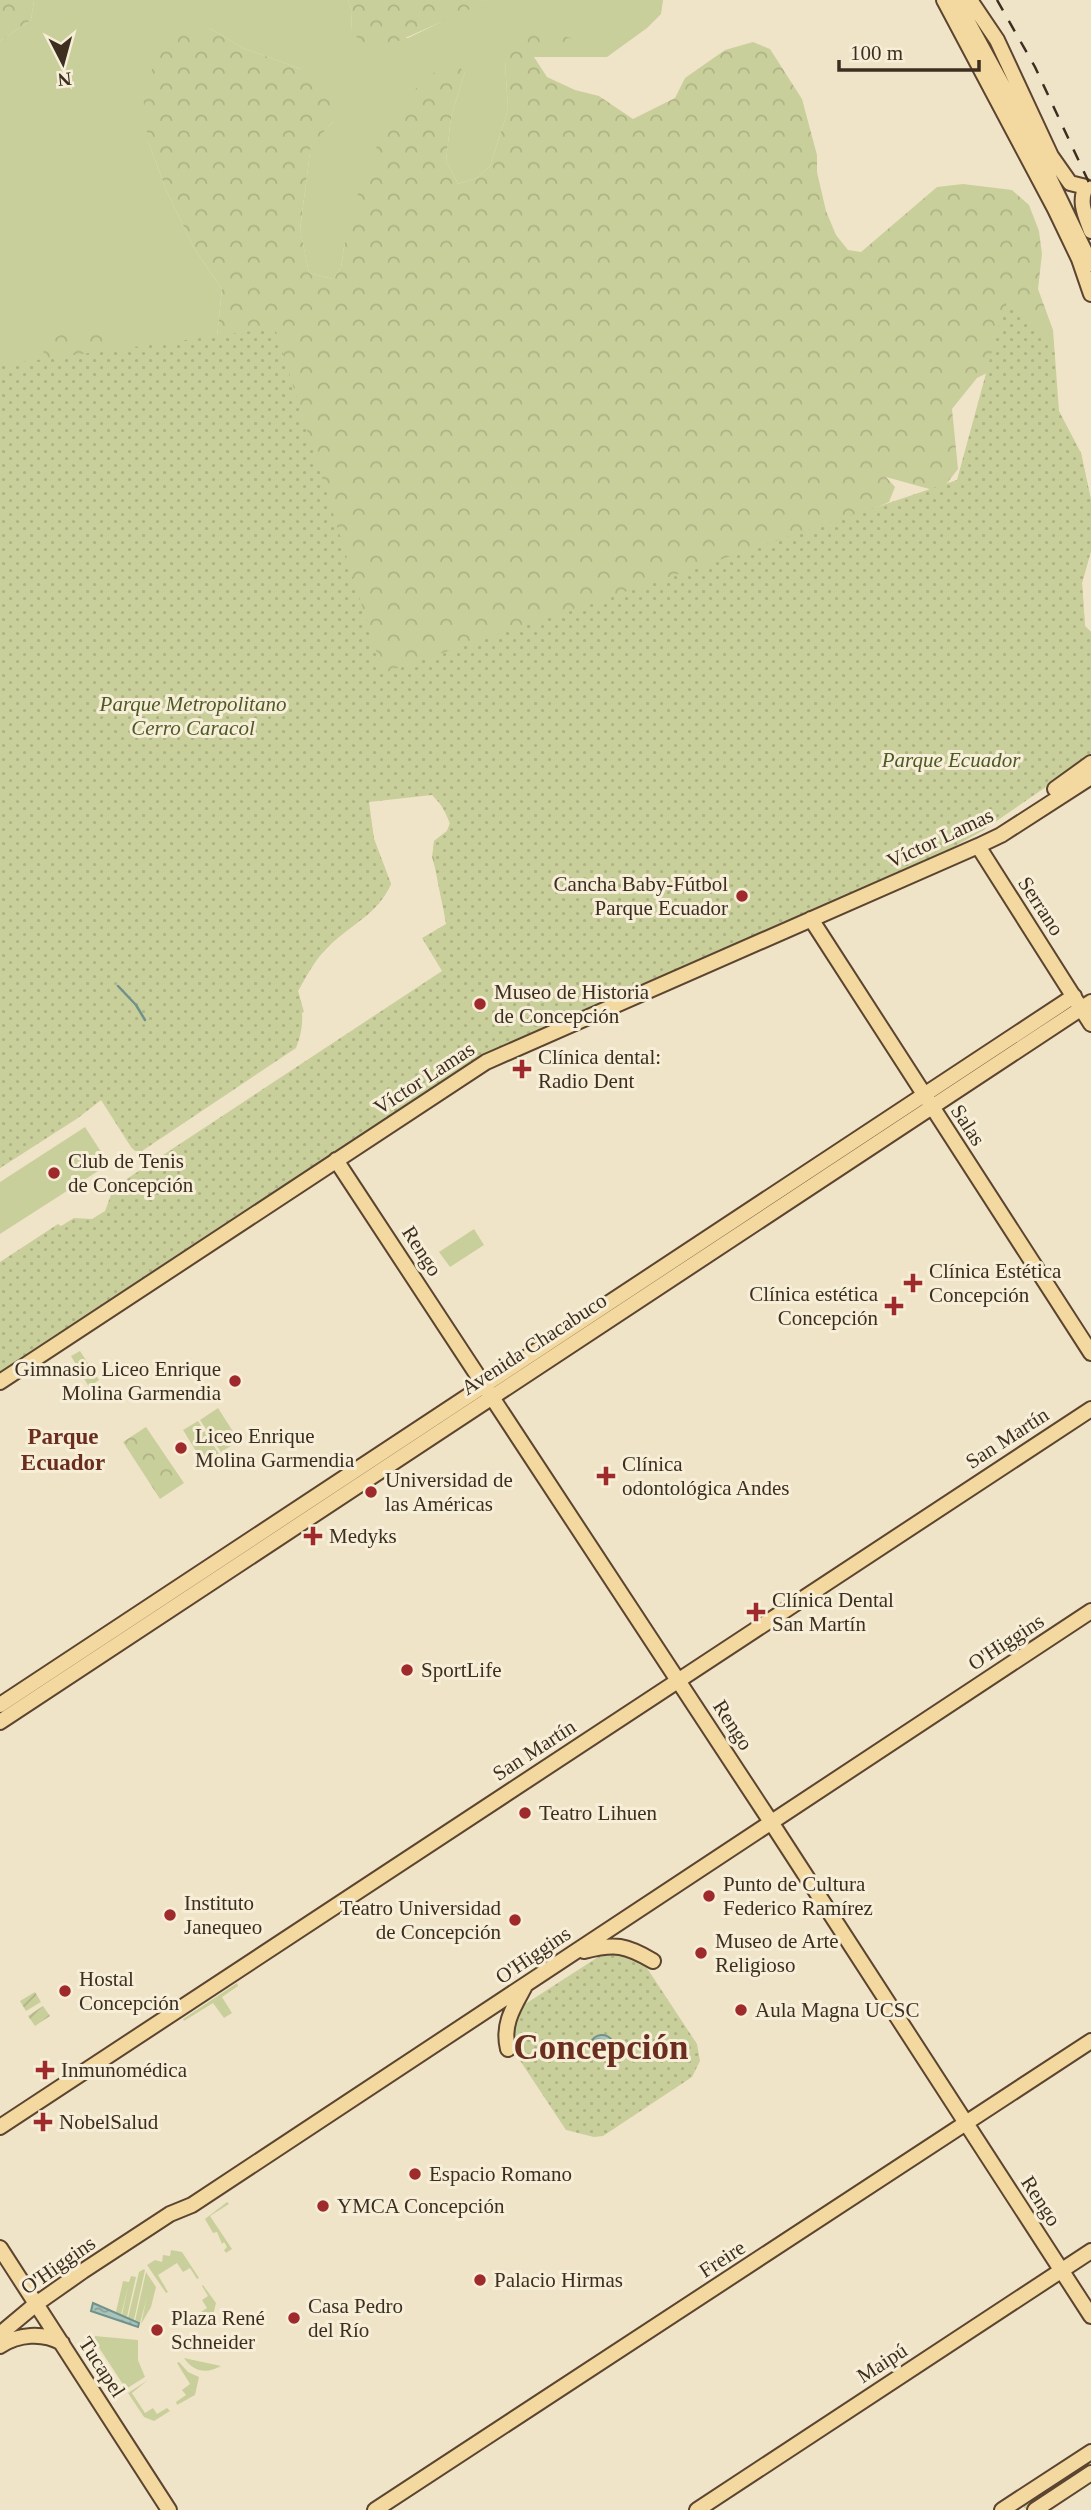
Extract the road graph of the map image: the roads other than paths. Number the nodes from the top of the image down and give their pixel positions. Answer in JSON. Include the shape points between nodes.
{"nodes":[{"id":1,"x":944,"y":0,"type":"edge"},
{"id":2,"x":956,"y":0,"type":"edge"},
{"id":3,"x":970,"y":0,"type":"edge"},
{"id":4,"x":962,"y":21,"type":"junction"},
{"id":5,"x":987,"y":24,"type":"junction"},
{"id":6,"x":1005,"y":57,"type":"junction"},
{"id":7,"x":1021,"y":119,"type":"junction"},
{"id":8,"x":1091,"y":231,"type":"edge"},
{"id":9,"x":1091,"y":264,"type":"edge"},
{"id":10,"x":1091,"y":294,"type":"edge"},
{"id":11,"x":1091,"y":763,"type":"edge"},
{"id":12,"x":1091,"y":777,"type":"edge"},
{"id":13,"x":978,"y":846,"type":"junction"},
{"id":14,"x":811,"y":919,"type":"junction"},
{"id":15,"x":1082,"y":1002,"type":"edge"},
{"id":16,"x":1091,"y":1024,"type":"edge"},
{"id":17,"x":928,"y":1101,"type":"junction"},
{"id":18,"x":336,"y":1160,"type":"junction"},
{"id":19,"x":1091,"y":1353,"type":"edge"},
{"id":20,"x":0,"y":1382,"type":"edge"},
{"id":21,"x":489,"y":1392,"type":"junction"},
{"id":22,"x":1091,"y":1409,"type":"edge"},
{"id":23,"x":1091,"y":1611,"type":"edge"},
{"id":24,"x":678,"y":1680,"type":"junction"},
{"id":25,"x":0,"y":1705,"type":"edge"},
{"id":26,"x":0,"y":1722,"type":"edge"},
{"id":27,"x":771,"y":1822,"type":"junction"},
{"id":28,"x":572,"y":1953,"type":"junction"},
{"id":29,"x":653,"y":1961,"type":"dead end"},
{"id":30,"x":526,"y":1985,"type":"junction"},
{"id":31,"x":1091,"y":2041,"type":"edge"},
{"id":32,"x":508,"y":2049,"type":"dead end"},
{"id":33,"x":966,"y":2124,"type":"junction"},
{"id":34,"x":0,"y":2127,"type":"edge"},
{"id":35,"x":0,"y":2248,"type":"edge"},
{"id":36,"x":1091,"y":2251,"type":"edge"},
{"id":37,"x":1062,"y":2270,"type":"junction"},
{"id":38,"x":36,"y":2304,"type":"junction"},
{"id":39,"x":1091,"y":2316,"type":"edge"},
{"id":40,"x":0,"y":2334,"type":"edge"},
{"id":41,"x":62,"y":2343,"type":"junction"},
{"id":42,"x":0,"y":2346,"type":"edge"},
{"id":43,"x":1091,"y":2452,"type":"edge"},
{"id":44,"x":1091,"y":2473,"type":"edge"},
{"id":45,"x":169,"y":2510,"type":"edge"},
{"id":46,"x":375,"y":2510,"type":"edge"},
{"id":47,"x":697,"y":2510,"type":"edge"},
{"id":48,"x":1002,"y":2510,"type":"edge"},
{"id":49,"x":1035,"y":2510,"type":"edge"}],
"edges":[{"from":1,"to":4,"type":"main road"},
{"from":2,"to":4,"type":"main road"},
{"from":3,"to":5,"type":"main road"},
{"from":4,"to":5,"type":"main road"},
{"from":4,"to":7,"type":"main road"},
{"from":4,"to":10,"type":"main road","via":[[1079,259]]},
{"from":5,"to":6,"type":"main road"},
{"from":6,"to":7,"type":"main road"},
{"from":6,"to":8,"type":"main road","via":[[1051,156],[1070,183],[1086,187],[1082,201]]},
{"from":7,"to":9,"type":"main road"},
{"from":11,"to":13,"type":"main road"},
{"from":12,"to":13,"type":"main road","name":"Víctor Lamas"},
{"from":13,"to":14,"type":"main road","name":"Víctor Lamas"},
{"from":13,"to":15,"type":"main road","name":"Serrano"},
{"from":14,"to":17,"type":"main road","name":"Salas"},
{"from":14,"to":18,"type":"main road","name":"Víctor Lamas","via":[[486,1062]]},
{"from":15,"to":16,"type":"main road","name":"Serrano"},
{"from":15,"to":17,"type":"main road","name":"Avenida Chacabuco"},
{"from":17,"to":19,"type":"main road","name":"Salas"},
{"from":17,"to":21,"type":"main road","name":"Avenida Chacabuco"},
{"from":18,"to":20,"type":"main road","name":"Víctor Lamas"},
{"from":18,"to":21,"type":"main road","name":"Rengo"},
{"from":21,"to":24,"type":"main road","name":"Rengo"},
{"from":21,"to":25,"type":"main road","name":"Avenida Chacabuco"},
{"from":21,"to":26,"type":"main road","name":"Avenida Chacabuco"},
{"from":22,"to":24,"type":"main road","name":"San Martín"},
{"from":23,"to":27,"type":"main road","name":"O'Higgins"},
{"from":24,"to":27,"type":"main road","name":"Rengo"},
{"from":24,"to":34,"type":"main road","name":"San Martín"},
{"from":27,"to":28,"type":"main road","name":"O'Higgins"},
{"from":27,"to":33,"type":"main road","name":"Rengo"},
{"from":28,"to":29,"type":"main road","via":[[621,1946]]},
{"from":28,"to":30,"type":"main road","name":"O'Higgins"},
{"from":30,"to":32,"type":"main road","via":[[507,2021]]},
{"from":30,"to":38,"type":"main road","name":"O'Higgins"},
{"from":31,"to":33,"type":"main road","name":"Freire"},
{"from":33,"to":37,"type":"main road","name":"Rengo"},
{"from":33,"to":46,"type":"main road","name":"Freire"},
{"from":35,"to":38,"type":"main road","name":"Tucapel"},
{"from":36,"to":37,"type":"main road","name":"Maipú"},
{"from":37,"to":39,"type":"main road","name":"Rengo"},
{"from":37,"to":47,"type":"main road","name":"Maipú"},
{"from":38,"to":40,"type":"main road","name":"O'Higgins"},
{"from":38,"to":41,"type":"main road","name":"Tucapel"},
{"from":41,"to":42,"type":"main road","via":[[26,2336]]},
{"from":41,"to":45,"type":"main road","name":"Tucapel"},
{"from":43,"to":48,"type":"main road"},
{"from":44,"to":49,"type":"main road"}]}
